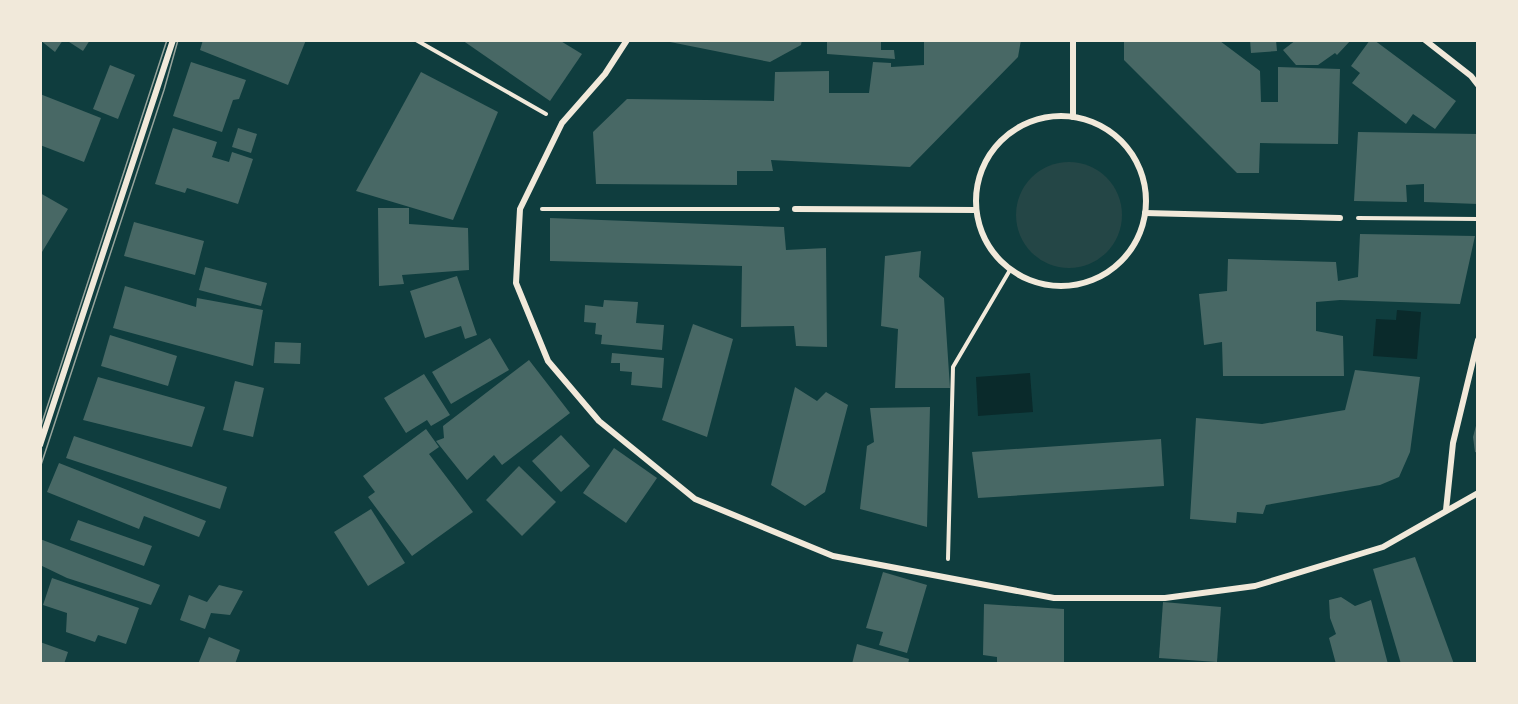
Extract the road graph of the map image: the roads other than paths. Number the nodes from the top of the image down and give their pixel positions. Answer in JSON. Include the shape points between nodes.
{"nodes":[{"id":1,"x":173,"y":40,"type":"edge"},
{"id":2,"x":627,"y":40,"type":"edge"},
{"id":3,"x":1073,"y":40,"type":"edge"},
{"id":4,"x":1425,"y":40,"type":"edge"},
{"id":5,"x":1478,"y":85,"type":"edge"},
{"id":6,"x":1073,"y":117,"type":"junction"},
{"id":7,"x":795,"y":209,"type":"road end"},
{"id":8,"x":976,"y":210,"type":"junction"},
{"id":9,"x":1145,"y":213,"type":"junction"},
{"id":10,"x":1340,"y":218,"type":"road end"},
{"id":11,"x":1478,"y":340,"type":"edge"},
{"id":12,"x":40,"y":446,"type":"edge"},
{"id":13,"x":1478,"y":493,"type":"edge"},
{"id":14,"x":1446,"y":510,"type":"junction"}],
"edges":[{"from":1,"to":12,"type":"street"},
{"from":2,"to":14,"type":"street","via":[[605,74],[562,123],[520,209],[516,282],[549,361],[599,421],[695,499],[833,556],[1054,598],[1165,598],[1255,586],[1383,547]]},
{"from":3,"to":6,"type":"street"},
{"from":4,"to":5,"type":"street"},
{"from":6,"to":8,"type":"street","via":[[1044,118],[1017,128],[994,147],[980,173]]},
{"from":6,"to":9,"type":"street","via":[[1096,124],[1117,138],[1133,156],[1143,178]]},
{"from":7,"to":8,"type":"street"},
{"from":8,"to":9,"type":"street","via":[[979,227],[991,251],[1010,270],[1033,282],[1060,287],[1086,282],[1110,271],[1130,252]]},
{"from":9,"to":10,"type":"street"},
{"from":11,"to":14,"type":"street","via":[[1453,443]]},
{"from":13,"to":14,"type":"street"}]}
